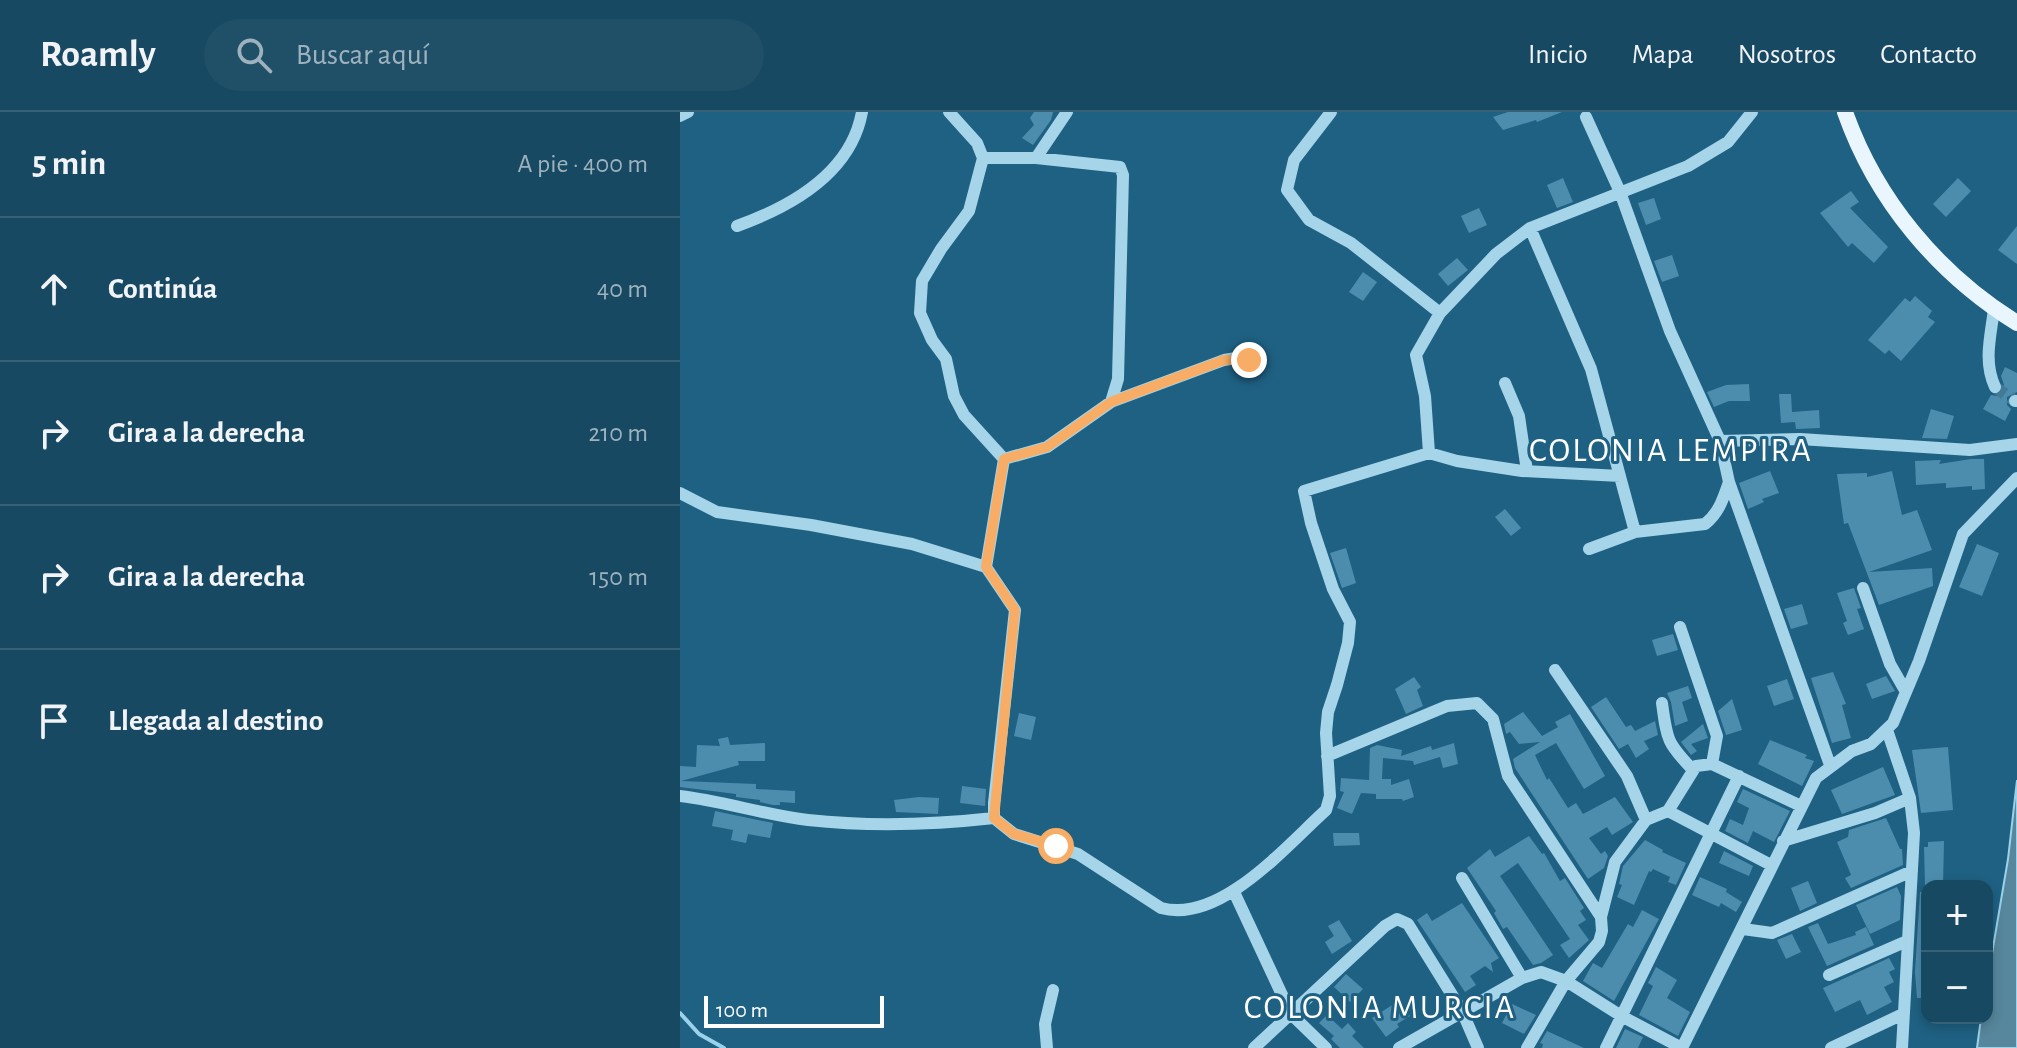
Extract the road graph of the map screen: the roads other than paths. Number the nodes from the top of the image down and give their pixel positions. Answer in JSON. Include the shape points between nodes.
{"nodes":[{"id":1,"x":688,"y":112,"type":"edge"},
{"id":2,"x":862,"y":112,"type":"edge"},
{"id":3,"x":949,"y":112,"type":"edge"},
{"id":4,"x":1067,"y":112,"type":"edge"},
{"id":5,"x":1331,"y":112,"type":"edge"},
{"id":6,"x":1752,"y":112,"type":"edge"},
{"id":7,"x":1845,"y":112,"type":"edge"},
{"id":8,"x":680,"y":116,"type":"edge"},
{"id":9,"x":1586,"y":117,"type":"dead end"},
{"id":10,"x":983,"y":158,"type":"junction"},
{"id":11,"x":1036,"y":158,"type":"junction"},
{"id":12,"x":1620,"y":192,"type":"junction"},
{"id":13,"x":737,"y":226,"type":"dead end"},
{"id":14,"x":1530,"y":228,"type":"junction"},
{"id":15,"x":1994,"y":309,"type":"junction"},
{"id":16,"x":1440,"y":313,"type":"junction"},
{"id":17,"x":2017,"y":323,"type":"edge"},
{"id":18,"x":1257,"y":364,"type":"dead end"},
{"id":19,"x":1505,"y":383,"type":"dead end"},
{"id":20,"x":1995,"y":387,"type":"dead end"},
{"id":21,"x":1111,"y":402,"type":"junction"},
{"id":22,"x":1720,"y":441,"type":"junction"},
{"id":23,"x":2017,"y":444,"type":"edge"},
{"id":24,"x":1429,"y":453,"type":"junction"},
{"id":25,"x":1004,"y":459,"type":"junction"},
{"id":26,"x":1527,"y":471,"type":"junction"},
{"id":27,"x":1620,"y":476,"type":"junction"},
{"id":28,"x":2017,"y":478,"type":"edge"},
{"id":29,"x":1729,"y":482,"type":"junction"},
{"id":30,"x":680,"y":493,"type":"edge"},
{"id":31,"x":1635,"y":532,"type":"junction"},
{"id":32,"x":1589,"y":549,"type":"dead end"},
{"id":33,"x":986,"y":567,"type":"junction"},
{"id":34,"x":1863,"y":588,"type":"dead end"},
{"id":35,"x":1680,"y":627,"type":"dead end"},
{"id":36,"x":1555,"y":670,"type":"dead end"},
{"id":37,"x":1906,"y":692,"type":"junction"},
{"id":38,"x":1662,"y":703,"type":"dead end"},
{"id":39,"x":1887,"y":730,"type":"junction"},
{"id":40,"x":1327,"y":756,"type":"junction"},
{"id":41,"x":1712,"y":764,"type":"junction"},
{"id":42,"x":1830,"y":765,"type":"junction"},
{"id":43,"x":1693,"y":770,"type":"junction"},
{"id":44,"x":1739,"y":776,"type":"junction"},
{"id":45,"x":680,"y":796,"type":"edge"},
{"id":46,"x":1910,"y":798,"type":"junction"},
{"id":47,"x":1801,"y":806,"type":"junction"},
{"id":48,"x":1668,"y":811,"type":"junction"},
{"id":49,"x":994,"y":818,"type":"junction"},
{"id":50,"x":1646,"y":820,"type":"junction"},
{"id":51,"x":1711,"y":835,"type":"junction"},
{"id":52,"x":1783,"y":841,"type":"junction"},
{"id":53,"x":1771,"y":865,"type":"junction"},
{"id":54,"x":1912,"y":871,"type":"junction"},
{"id":55,"x":1462,"y":878,"type":"dead end"},
{"id":56,"x":1234,"y":892,"type":"junction"},
{"id":57,"x":1601,"y":917,"type":"junction"},
{"id":58,"x":1743,"y":929,"type":"junction"},
{"id":59,"x":1907,"y":941,"type":"junction"},
{"id":60,"x":1829,"y":975,"type":"dead end"},
{"id":61,"x":1522,"y":978,"type":"junction"},
{"id":62,"x":1566,"y":981,"type":"junction"},
{"id":63,"x":1053,"y":990,"type":"dead end"},
{"id":64,"x":1462,"y":1011,"type":"junction"},
{"id":65,"x":1291,"y":1014,"type":"junction"},
{"id":66,"x":1903,"y":1014,"type":"junction"},
{"id":67,"x":1623,"y":1017,"type":"junction"},
{"id":68,"x":1047,"y":1048,"type":"edge"},
{"id":69,"x":1254,"y":1048,"type":"edge"},
{"id":70,"x":1326,"y":1048,"type":"edge"},
{"id":71,"x":1399,"y":1048,"type":"edge"},
{"id":72,"x":1478,"y":1048,"type":"edge"},
{"id":73,"x":1527,"y":1048,"type":"edge"},
{"id":74,"x":1606,"y":1048,"type":"edge"},
{"id":75,"x":1831,"y":1048,"type":"edge"},
{"id":76,"x":1902,"y":1048,"type":"edge"}],
"edges":[{"from":1,"to":8,"type":"street"},
{"from":2,"to":13,"type":"street","via":[[832,170],[775,212]]},
{"from":3,"to":10,"type":"street","via":[[977,143]]},
{"from":4,"to":11,"type":"street"},
{"from":5,"to":16,"type":"street","via":[[1294,160],[1287,190],[1309,220],[1351,243]]},
{"from":6,"to":12,"type":"street","via":[[1728,142],[1688,166]]},
{"from":7,"to":15,"type":"main road","via":[[1899,215],[1954,276]]},
{"from":9,"to":12,"type":"street"},
{"from":10,"to":11,"type":"street"},
{"from":10,"to":25,"type":"street","via":[[969,211],[922,281],[920,313],[946,359],[964,415]]},
{"from":11,"to":21,"type":"street","via":[[1111,164],[1123,175],[1118,379]]},
{"from":12,"to":14,"type":"street"},
{"from":12,"to":22,"type":"street","via":[[1670,331]]},
{"from":14,"to":16,"type":"street","via":[[1496,254]]},
{"from":14,"to":27,"type":"street","via":[[1591,369]]},
{"from":15,"to":17,"type":"main road"},
{"from":15,"to":20,"type":"street","via":[[1988,358]]},
{"from":16,"to":24,"type":"street","via":[[1416,355]]},
{"from":18,"to":21,"type":"street","via":[[1224,360]]},
{"from":19,"to":26,"type":"street","via":[[1519,416]]},
{"from":21,"to":25,"type":"street","via":[[1047,447]]},
{"from":22,"to":23,"type":"street","via":[[1800,439],[1970,450]]},
{"from":22,"to":29,"type":"street"},
{"from":24,"to":26,"type":"street"},
{"from":24,"to":40,"type":"street","via":[[1302,495],[1333,589],[1350,622],[1328,712]]},
{"from":25,"to":33,"type":"street"},
{"from":26,"to":27,"type":"street"},
{"from":27,"to":31,"type":"street"},
{"from":28,"to":37,"type":"street","via":[[1963,534]]},
{"from":29,"to":31,"type":"street","via":[[1714,517],[1705,524]]},
{"from":29,"to":42,"type":"street"},
{"from":30,"to":33,"type":"street","via":[[717,512],[912,544]]},
{"from":31,"to":32,"type":"street"},
{"from":33,"to":49,"type":"street","via":[[1015,610]]},
{"from":34,"to":37,"type":"street","via":[[1890,664]]},
{"from":35,"to":41,"type":"street","via":[[1717,736]]},
{"from":36,"to":50,"type":"street","via":[[1627,776]]},
{"from":37,"to":39,"type":"street"},
{"from":38,"to":43,"type":"street","via":[[1671,747]]},
{"from":39,"to":42,"type":"street"},
{"from":39,"to":46,"type":"street"},
{"from":40,"to":56,"type":"street","via":[[1326,810]]},
{"from":40,"to":57,"type":"street","via":[[1447,706],[1477,703],[1493,719],[1508,776]]},
{"from":41,"to":43,"type":"street"},
{"from":41,"to":44,"type":"street"},
{"from":42,"to":47,"type":"street"},
{"from":43,"to":48,"type":"street"},
{"from":44,"to":47,"type":"street"},
{"from":44,"to":51,"type":"street"},
{"from":45,"to":49,"type":"street","via":[[806,820],[924,826]]},
{"from":46,"to":52,"type":"street"},
{"from":46,"to":54,"type":"street"},
{"from":47,"to":52,"type":"street"},
{"from":48,"to":50,"type":"street"},
{"from":48,"to":51,"type":"street"},
{"from":49,"to":56,"type":"street","via":[[1014,834],[1078,854],[1161,908],[1202,908]]},
{"from":50,"to":57,"type":"street","via":[[1615,862]]},
{"from":51,"to":53,"type":"street"},
{"from":51,"to":67,"type":"street"},
{"from":52,"to":53,"type":"street"},
{"from":53,"to":58,"type":"street"},
{"from":54,"to":58,"type":"street","via":[[1787,928],[1772,933]]},
{"from":54,"to":59,"type":"street"},
{"from":55,"to":61,"type":"street"},
{"from":56,"to":65,"type":"street"},
{"from":57,"to":62,"type":"street","via":[[1599,942]]},
{"from":58,"to":67,"type":"street","via":[[1682,1048]]},
{"from":59,"to":60,"type":"street"},
{"from":59,"to":66,"type":"street"},
{"from":61,"to":62,"type":"street","via":[[1541,972]]},
{"from":61,"to":64,"type":"street"},
{"from":62,"to":67,"type":"street"},
{"from":62,"to":73,"type":"street"},
{"from":63,"to":68,"type":"street","via":[[1045,1024]]},
{"from":64,"to":65,"type":"street","via":[[1408,924],[1397,919]]},
{"from":64,"to":71,"type":"street"},
{"from":64,"to":72,"type":"street"},
{"from":65,"to":69,"type":"street"},
{"from":65,"to":70,"type":"street"},
{"from":66,"to":75,"type":"street"},
{"from":66,"to":76,"type":"street"},
{"from":67,"to":74,"type":"street"}]}
